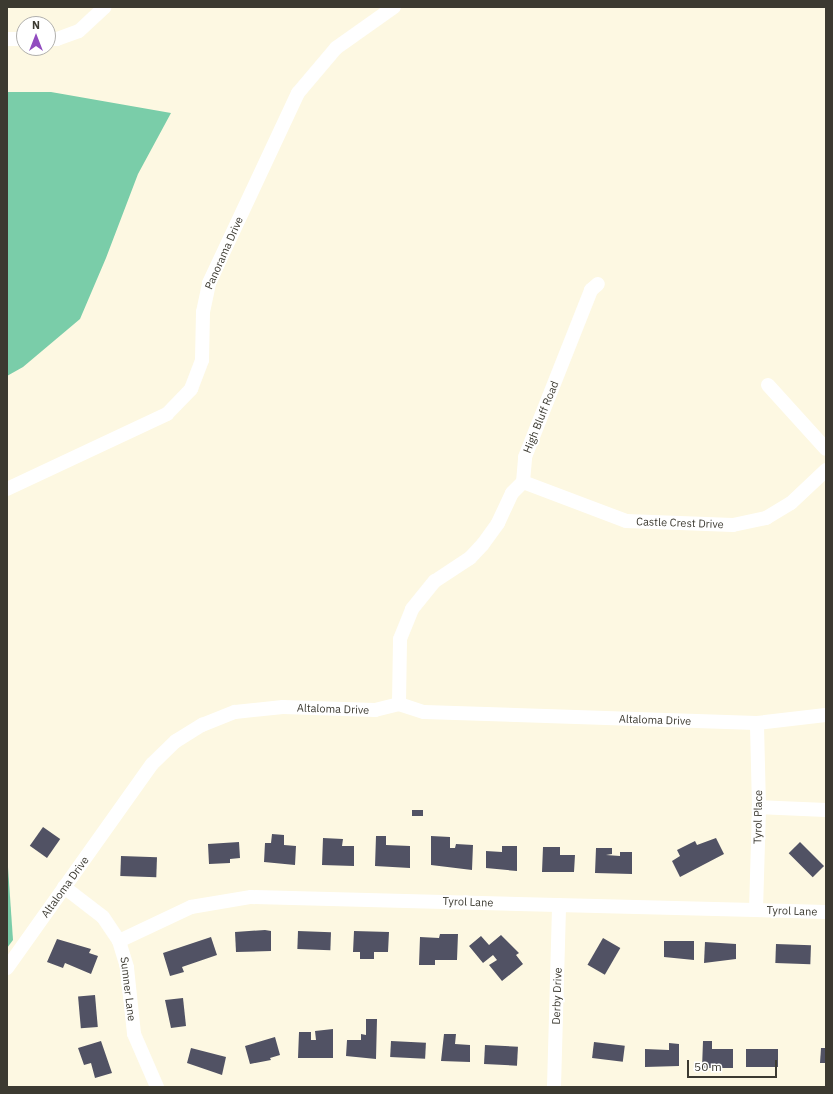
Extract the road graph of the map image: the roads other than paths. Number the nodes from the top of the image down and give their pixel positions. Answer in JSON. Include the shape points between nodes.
{"nodes":[{"id":1,"x":105,"y":7,"type":"edge"},
{"id":2,"x":394,"y":7,"type":"edge"},
{"id":3,"x":56,"y":39,"type":"edge"},
{"id":4,"x":598,"y":284,"type":"dead end"},
{"id":5,"x":768,"y":386,"type":"dead end"},
{"id":6,"x":826,"y":449,"type":"edge"},
{"id":7,"x":826,"y":470,"type":"edge"},
{"id":8,"x":523,"y":482,"type":"junction"},
{"id":9,"x":7,"y":489,"type":"edge"},
{"id":10,"x":399,"y":704,"type":"junction"},
{"id":11,"x":826,"y":716,"type":"edge"},
{"id":12,"x":757,"y":723,"type":"junction"},
{"id":13,"x":759,"y":807,"type":"junction"},
{"id":14,"x":826,"y":810,"type":"edge"},
{"id":15,"x":64,"y":887,"type":"junction"},
{"id":16,"x":559,"y":905,"type":"junction"},
{"id":17,"x":756,"y":910,"type":"junction"},
{"id":18,"x":826,"y":912,"type":"edge"},
{"id":19,"x":119,"y":941,"type":"junction"},
{"id":20,"x":7,"y":968,"type":"edge"},
{"id":21,"x":157,"y":1087,"type":"edge"},
{"id":22,"x":554,"y":1087,"type":"edge"}],
"edges":[{"from":1,"to":3,"type":"street","via":[[79,31]]},
{"from":2,"to":9,"type":"street","name":"Panorama Drive","via":[[336,48],[298,93],[209,283],[203,312],[202,360],[191,389],[167,414]]},
{"from":4,"to":8,"type":"street","name":"High Bluff Road","via":[[591,290],[525,457]]},
{"from":5,"to":6,"type":"street"},
{"from":7,"to":8,"type":"street","name":"Castle Crest Drive","via":[[790,504],[766,518],[733,525],[626,521]]},
{"from":8,"to":10,"type":"street","via":[[512,493],[498,523],[483,544],[470,558],[435,580],[412,609],[400,639]]},
{"from":10,"to":12,"type":"street","name":"Altaloma Drive","via":[[424,712]]},
{"from":10,"to":15,"type":"street","name":"Altaloma Drive","via":[[374,710],[283,707],[236,712],[202,725],[176,741],[152,764]]},
{"from":11,"to":12,"type":"street","name":"Altaloma Drive"},
{"from":12,"to":13,"type":"street","name":"Tyrol Place"},
{"from":13,"to":14,"type":"street"},
{"from":13,"to":17,"type":"street","name":"Tyrol Place"},
{"from":15,"to":19,"type":"street","name":"Sumner Lane","via":[[102,917]]},
{"from":15,"to":20,"type":"street","name":"Altaloma Drive"},
{"from":16,"to":17,"type":"street","name":"Tyrol Lane"},
{"from":16,"to":19,"type":"street","name":"Tyrol Lane","via":[[272,897],[228,899],[180,911]]},
{"from":16,"to":22,"type":"street","name":"Derby Drive"},
{"from":17,"to":18,"type":"street","name":"Tyrol Lane"},
{"from":19,"to":21,"type":"street","name":"Sumner Lane","via":[[127,968],[134,1034]]}]}
